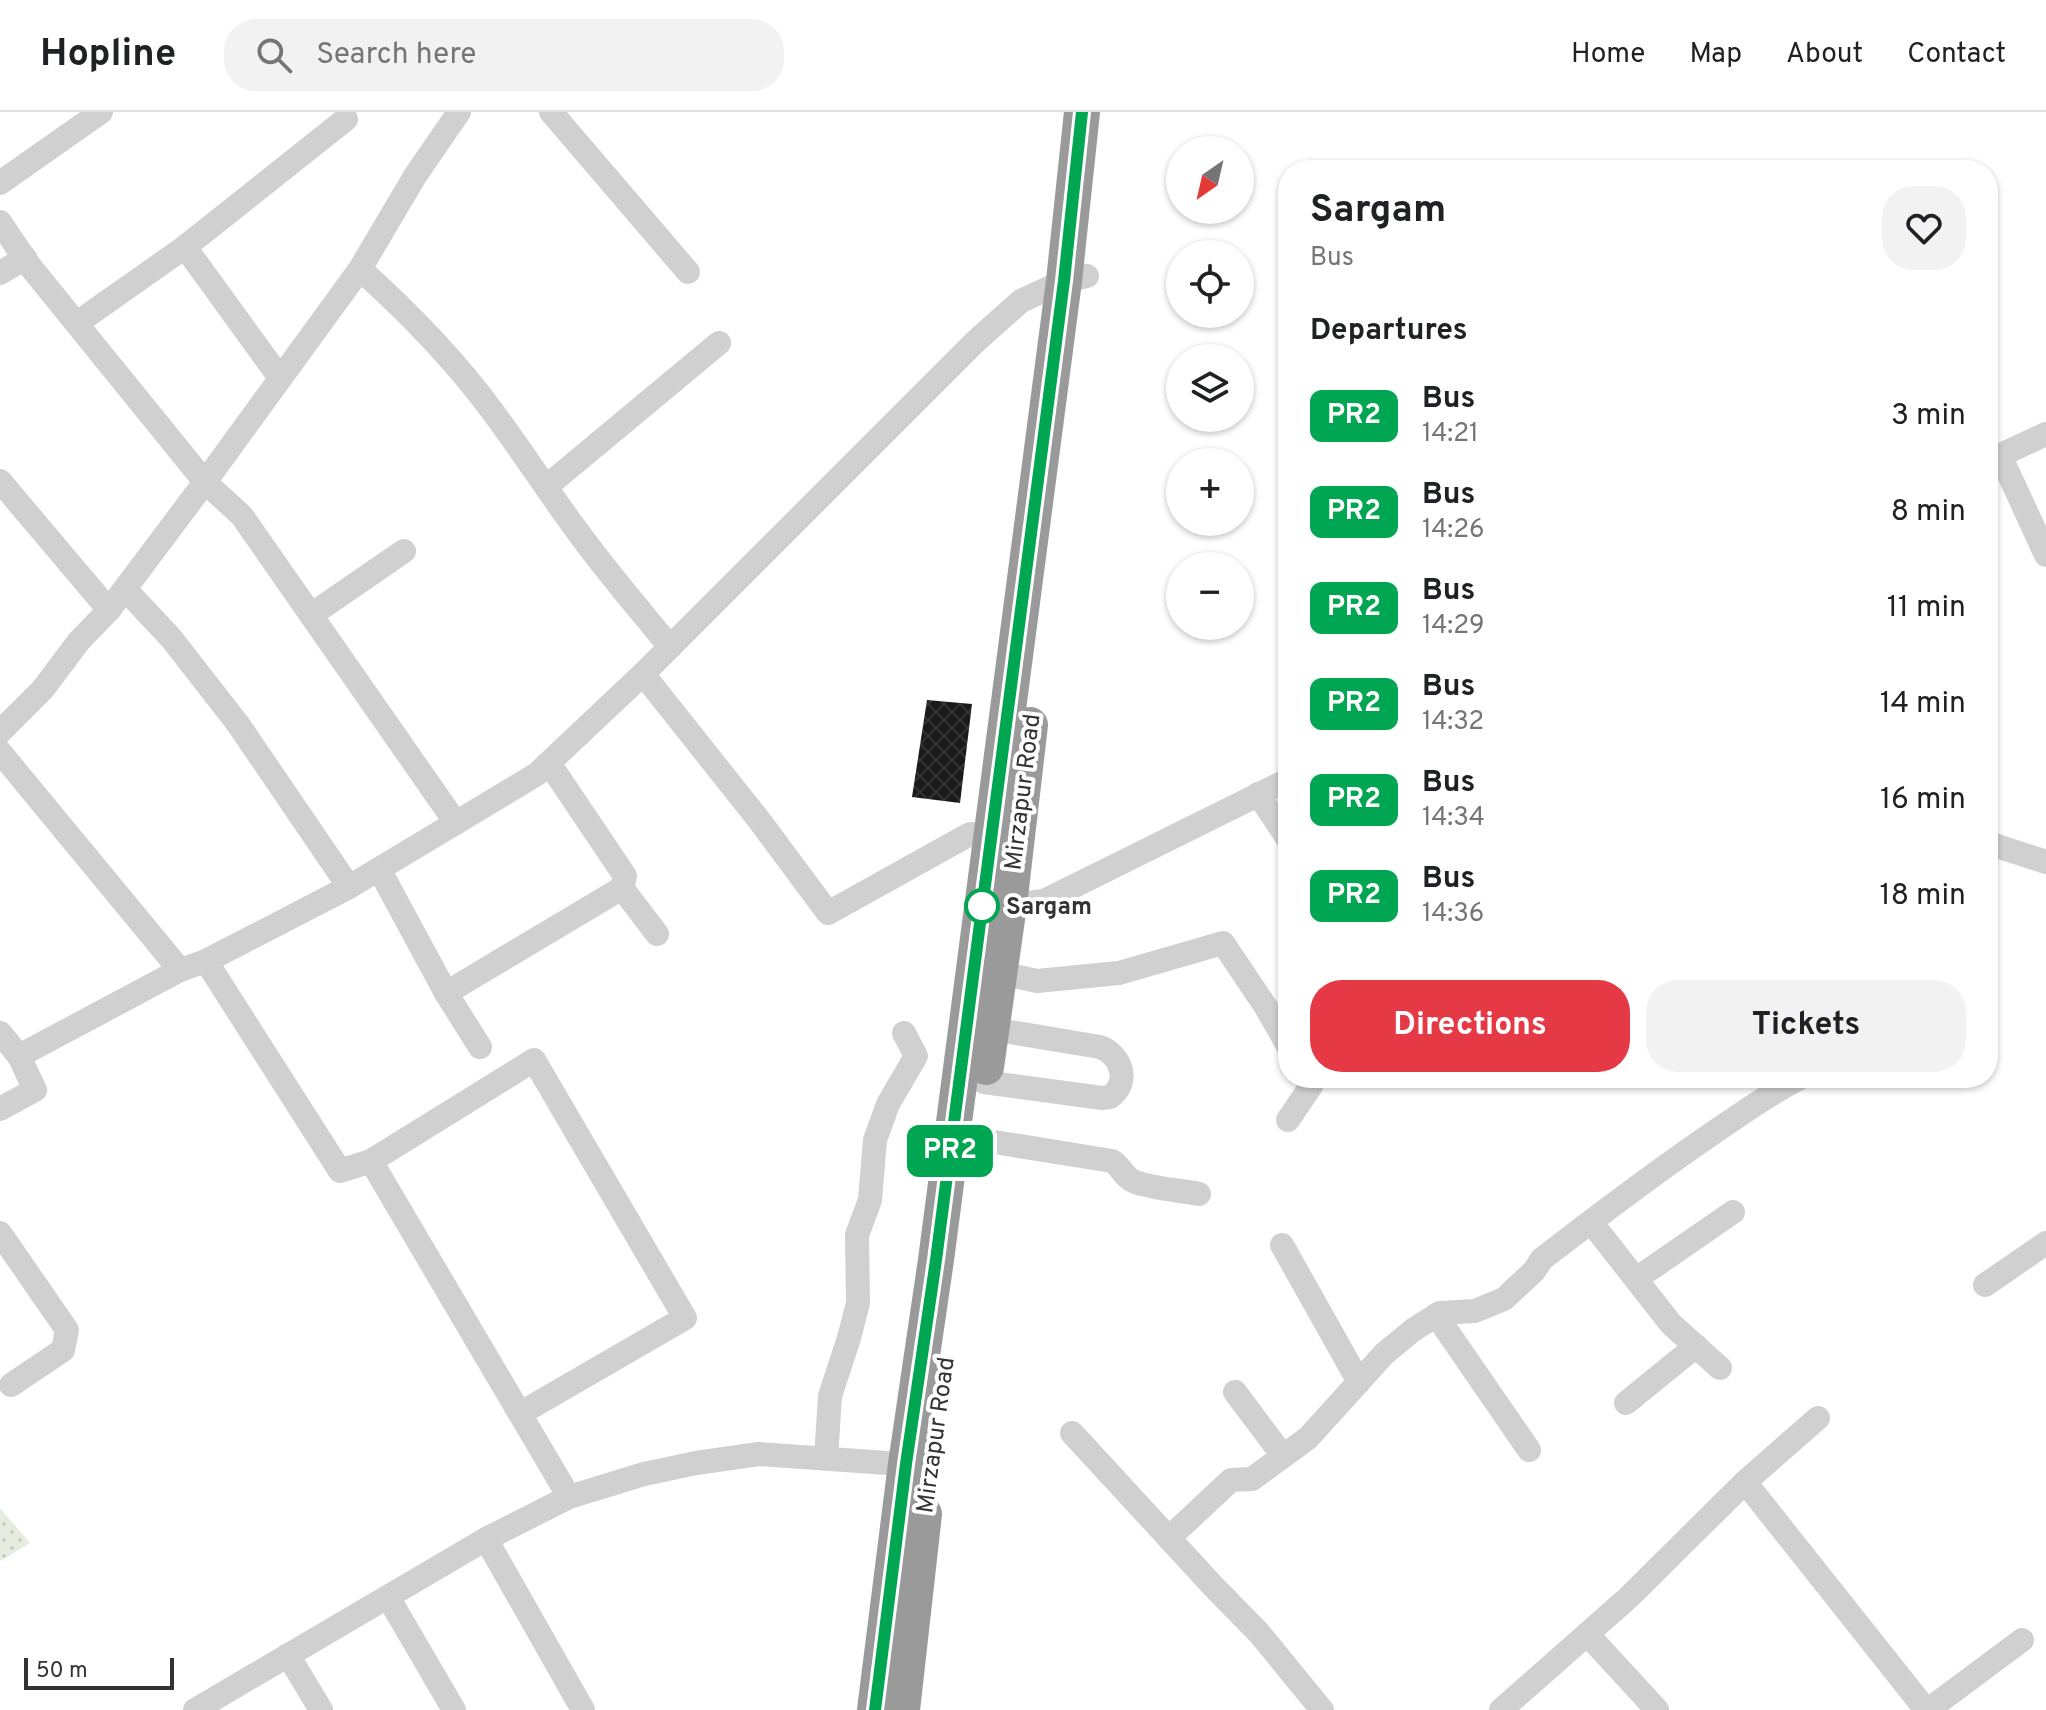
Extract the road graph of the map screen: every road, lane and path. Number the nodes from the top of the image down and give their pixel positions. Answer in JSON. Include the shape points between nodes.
{"nodes":[{"id":1,"x":101,"y":112,"type":"edge"},
{"id":2,"x":459,"y":112,"type":"edge"},
{"id":3,"x":551,"y":112,"type":"edge"},
{"id":4,"x":1082,"y":112,"type":"edge"},
{"id":5,"x":1106,"y":112,"type":"edge"},
{"id":6,"x":346,"y":119,"type":"dead end"},
{"id":7,"x":0,"y":183,"type":"edge"},
{"id":8,"x":0,"y":222,"type":"edge"},
{"id":9,"x":185,"y":247,"type":"junction"},
{"id":10,"x":25,"y":258,"type":"junction"},
{"id":11,"x":360,"y":269,"type":"junction"},
{"id":12,"x":688,"y":272,"type":"dead end"},
{"id":13,"x":0,"y":273,"type":"edge"},
{"id":14,"x":1075,"y":279,"type":"junction"},
{"id":15,"x":77,"y":323,"type":"junction"},
{"id":16,"x":719,"y":343,"type":"dead end"},
{"id":17,"x":280,"y":378,"type":"junction"},
{"id":18,"x":2046,"y":434,"type":"edge"},
{"id":19,"x":1998,"y":456,"type":"edge"},
{"id":20,"x":1998,"y":465,"type":"edge"},
{"id":21,"x":0,"y":481,"type":"edge"},
{"id":22,"x":205,"y":482,"type":"junction"},
{"id":23,"x":547,"y":486,"type":"junction"},
{"id":24,"x":404,"y":551,"type":"dead end"},
{"id":25,"x":2046,"y":555,"type":"edge"},
{"id":26,"x":125,"y":589,"type":"junction"},
{"id":27,"x":109,"y":610,"type":"junction"},
{"id":28,"x":311,"y":615,"type":"junction"},
{"id":29,"x":670,"y":647,"type":"junction"},
{"id":30,"x":643,"y":674,"type":"junction"},
{"id":31,"x":0,"y":732,"type":"edge"},
{"id":32,"x":0,"y":752,"type":"edge"},
{"id":33,"x":549,"y":763,"type":"junction"},
{"id":34,"x":1278,"y":785,"type":"edge"},
{"id":35,"x":1258,"y":794,"type":"junction"},
{"id":36,"x":456,"y":823,"type":"junction"},
{"id":37,"x":1278,"y":824,"type":"edge"},
{"id":38,"x":1004,"y":837,"type":"junction"},
{"id":39,"x":1998,"y":846,"type":"edge"},
{"id":40,"x":2046,"y":862,"type":"edge"},
{"id":41,"x":379,"y":869,"type":"junction"},
{"id":42,"x":349,"y":887,"type":"junction"},
{"id":43,"x":622,"y":888,"type":"junction"},
{"id":44,"x":1009,"y":905,"type":"junction"},
{"id":45,"x":657,"y":934,"type":"dead end"},
{"id":46,"x":206,"y":961,"type":"junction"},
{"id":47,"x":180,"y":970,"type":"junction"},
{"id":48,"x":999,"y":973,"type":"junction"},
{"id":49,"x":446,"y":993,"type":"junction"},
{"id":50,"x":1278,"y":1028,"type":"edge"},
{"id":51,"x":992,"y":1029,"type":"junction"},
{"id":52,"x":0,"y":1033,"type":"edge"},
{"id":53,"x":904,"y":1033,"type":"dead end"},
{"id":54,"x":480,"y":1047,"type":"dead end"},
{"id":55,"x":19,"y":1056,"type":"junction"},
{"id":56,"x":984,"y":1082,"type":"junction"},
{"id":57,"x":1310,"y":1088,"type":"edge"},
{"id":58,"x":1780,"y":1088,"type":"edge"},
{"id":59,"x":0,"y":1109,"type":"edge"},
{"id":60,"x":1288,"y":1120,"type":"dead end"},
{"id":61,"x":976,"y":1139,"type":"junction"},
{"id":62,"x":371,"y":1161,"type":"junction"},
{"id":63,"x":1199,"y":1194,"type":"dead end"},
{"id":64,"x":1733,"y":1212,"type":"dead end"},
{"id":65,"x":1591,"y":1222,"type":"junction"},
{"id":66,"x":0,"y":1233,"type":"edge"},
{"id":67,"x":2046,"y":1243,"type":"edge"},
{"id":68,"x":1282,"y":1245,"type":"dead end"},
{"id":69,"x":1636,"y":1279,"type":"junction"},
{"id":70,"x":1985,"y":1285,"type":"dead end"},
{"id":71,"x":1436,"y":1315,"type":"junction"},
{"id":72,"x":1696,"y":1346,"type":"junction"},
{"id":73,"x":1720,"y":1368,"type":"dead end"},
{"id":74,"x":1359,"y":1382,"type":"junction"},
{"id":75,"x":11,"y":1385,"type":"dead end"},
{"id":76,"x":1235,"y":1392,"type":"dead end"},
{"id":77,"x":1626,"y":1403,"type":"dead end"},
{"id":78,"x":521,"y":1413,"type":"junction"},
{"id":79,"x":1818,"y":1418,"type":"dead end"},
{"id":80,"x":1072,"y":1433,"type":"dead end"},
{"id":81,"x":1529,"y":1450,"type":"dead end"},
{"id":82,"x":1283,"y":1456,"type":"junction"},
{"id":83,"x":826,"y":1458,"type":"junction"},
{"id":84,"x":918,"y":1465,"type":"junction"},
{"id":85,"x":1745,"y":1482,"type":"junction"},
{"id":86,"x":569,"y":1497,"type":"junction"},
{"id":87,"x":1169,"y":1538,"type":"junction"},
{"id":88,"x":486,"y":1539,"type":"junction"},
{"id":89,"x":388,"y":1597,"type":"junction"},
{"id":90,"x":1587,"y":1634,"type":"junction"},
{"id":91,"x":2022,"y":1640,"type":"dead end"},
{"id":92,"x":288,"y":1655,"type":"junction"},
{"id":93,"x":1512,"y":1706,"type":"edge"},
{"id":94,"x":195,"y":1710,"type":"edge"},
{"id":95,"x":321,"y":1710,"type":"edge"},
{"id":96,"x":454,"y":1710,"type":"edge"},
{"id":97,"x":583,"y":1710,"type":"edge"},
{"id":98,"x":875,"y":1710,"type":"edge"},
{"id":99,"x":902,"y":1710,"type":"edge"},
{"id":100,"x":1322,"y":1710,"type":"edge"},
{"id":101,"x":1657,"y":1710,"type":"edge"},
{"id":102,"x":1927,"y":1710,"type":"edge"}],
"edges":[{"from":1,"to":7,"type":"street"},
{"from":2,"to":11,"type":"street"},
{"from":3,"to":12,"type":"street"},
{"from":4,"to":14,"type":"highway","name":"Mirzapur Road"},
{"from":5,"to":14,"type":"highway","name":"Mirzapur Road"},
{"from":6,"to":9,"type":"street"},
{"from":8,"to":10,"type":"street"},
{"from":9,"to":15,"type":"street"},
{"from":9,"to":17,"type":"street"},
{"from":10,"to":13,"type":"street"},
{"from":10,"to":15,"type":"street"},
{"from":11,"to":17,"type":"street"},
{"from":11,"to":23,"type":"street","via":[[441,347]]},
{"from":14,"to":29,"type":"street","via":[[1021,301],[976,341]]},
{"from":14,"to":38,"type":"highway","name":"Mirzapur Road"},
{"from":15,"to":22,"type":"street"},
{"from":16,"to":23,"type":"street"},
{"from":17,"to":22,"type":"street"},
{"from":18,"to":19,"type":"street"},
{"from":20,"to":25,"type":"street"},
{"from":21,"to":27,"type":"street"},
{"from":22,"to":26,"type":"street"},
{"from":22,"to":28,"type":"street","via":[[242,516]]},
{"from":23,"to":29,"type":"street","via":[[577,532]]},
{"from":24,"to":28,"type":"street"},
{"from":26,"to":27,"type":"street"},
{"from":26,"to":42,"type":"street","via":[[238,724]]},
{"from":27,"to":31,"type":"street"},
{"from":28,"to":36,"type":"street"},
{"from":29,"to":30,"type":"street"},
{"from":30,"to":33,"type":"street"},
{"from":30,"to":38,"type":"street","via":[[828,913],[970,834]]},
{"from":32,"to":47,"type":"street"},
{"from":33,"to":36,"type":"street"},
{"from":33,"to":43,"type":"street","via":[[625,876]]},
{"from":34,"to":35,"type":"street"},
{"from":35,"to":37,"type":"street"},
{"from":35,"to":44,"type":"street","via":[[1044,901]]},
{"from":36,"to":41,"type":"street"},
{"from":38,"to":44,"type":"highway","name":"Mirzapur Road"},
{"from":38,"to":84,"type":"highway","name":"Mirzapur Road","via":[[936,1260]]},
{"from":39,"to":40,"type":"street"},
{"from":41,"to":42,"type":"street"},
{"from":41,"to":49,"type":"street"},
{"from":42,"to":46,"type":"street"},
{"from":43,"to":45,"type":"street"},
{"from":43,"to":49,"type":"street"},
{"from":44,"to":48,"type":"highway","name":"Mirzapur Road"},
{"from":46,"to":47,"type":"street"},
{"from":46,"to":62,"type":"street","via":[[340,1171]]},
{"from":47,"to":55,"type":"street"},
{"from":48,"to":50,"type":"street","via":[[1037,981],[1119,973],[1223,943]]},
{"from":48,"to":51,"type":"highway","name":"Mirzapur Road"},
{"from":49,"to":54,"type":"street"},
{"from":51,"to":56,"type":"highway","name":"Mirzapur Road"},
{"from":51,"to":56,"type":"street","via":[[1108,1050],[1119,1062],[1122,1078],[1110,1097],[1102,1098]]},
{"from":52,"to":55,"type":"street"},
{"from":53,"to":83,"type":"street","via":[[916,1056],[888,1104],[875,1140],[870,1200],[857,1235],[858,1303],[830,1396]]},
{"from":55,"to":59,"type":"street","via":[[35,1090]]},
{"from":56,"to":61,"type":"highway","name":"Mirzapur Road"},
{"from":57,"to":60,"type":"street"},
{"from":58,"to":65,"type":"street"},
{"from":61,"to":63,"type":"street","via":[[1112,1161],[1134,1181]]},
{"from":61,"to":84,"type":"highway","name":"Mirzapur Road"},
{"from":62,"to":78,"type":"street"},
{"from":62,"to":78,"type":"street","via":[[534,1060],[685,1318]]},
{"from":64,"to":69,"type":"street"},
{"from":65,"to":69,"type":"street"},
{"from":65,"to":71,"type":"street","via":[[1542,1259],[1504,1299],[1475,1311]]},
{"from":66,"to":75,"type":"street","via":[[67,1330],[63,1350]]},
{"from":67,"to":70,"type":"street"},
{"from":68,"to":74,"type":"street"},
{"from":69,"to":72,"type":"street"},
{"from":71,"to":74,"type":"street","via":[[1384,1354]]},
{"from":71,"to":81,"type":"street"},
{"from":72,"to":73,"type":"street"},
{"from":72,"to":77,"type":"street"},
{"from":74,"to":82,"type":"street","via":[[1308,1438]]},
{"from":76,"to":82,"type":"street"},
{"from":78,"to":86,"type":"street"},
{"from":79,"to":85,"type":"street"},
{"from":80,"to":87,"type":"street"},
{"from":82,"to":87,"type":"street","via":[[1252,1479],[1231,1480]]},
{"from":83,"to":84,"type":"street"},
{"from":83,"to":86,"type":"street","via":[[759,1454],[696,1463]]},
{"from":84,"to":98,"type":"highway","name":"Mirzapur Road"},
{"from":84,"to":99,"type":"highway","name":"Mirzapur Road"},
{"from":85,"to":90,"type":"street"},
{"from":85,"to":102,"type":"street"},
{"from":86,"to":88,"type":"street"},
{"from":87,"to":100,"type":"street","via":[[1259,1633]]},
{"from":88,"to":89,"type":"street"},
{"from":88,"to":97,"type":"street"},
{"from":89,"to":92,"type":"street"},
{"from":89,"to":96,"type":"street"},
{"from":90,"to":93,"type":"street"},
{"from":90,"to":101,"type":"street"},
{"from":91,"to":102,"type":"street"},
{"from":92,"to":94,"type":"street"},
{"from":92,"to":95,"type":"street"}]}
